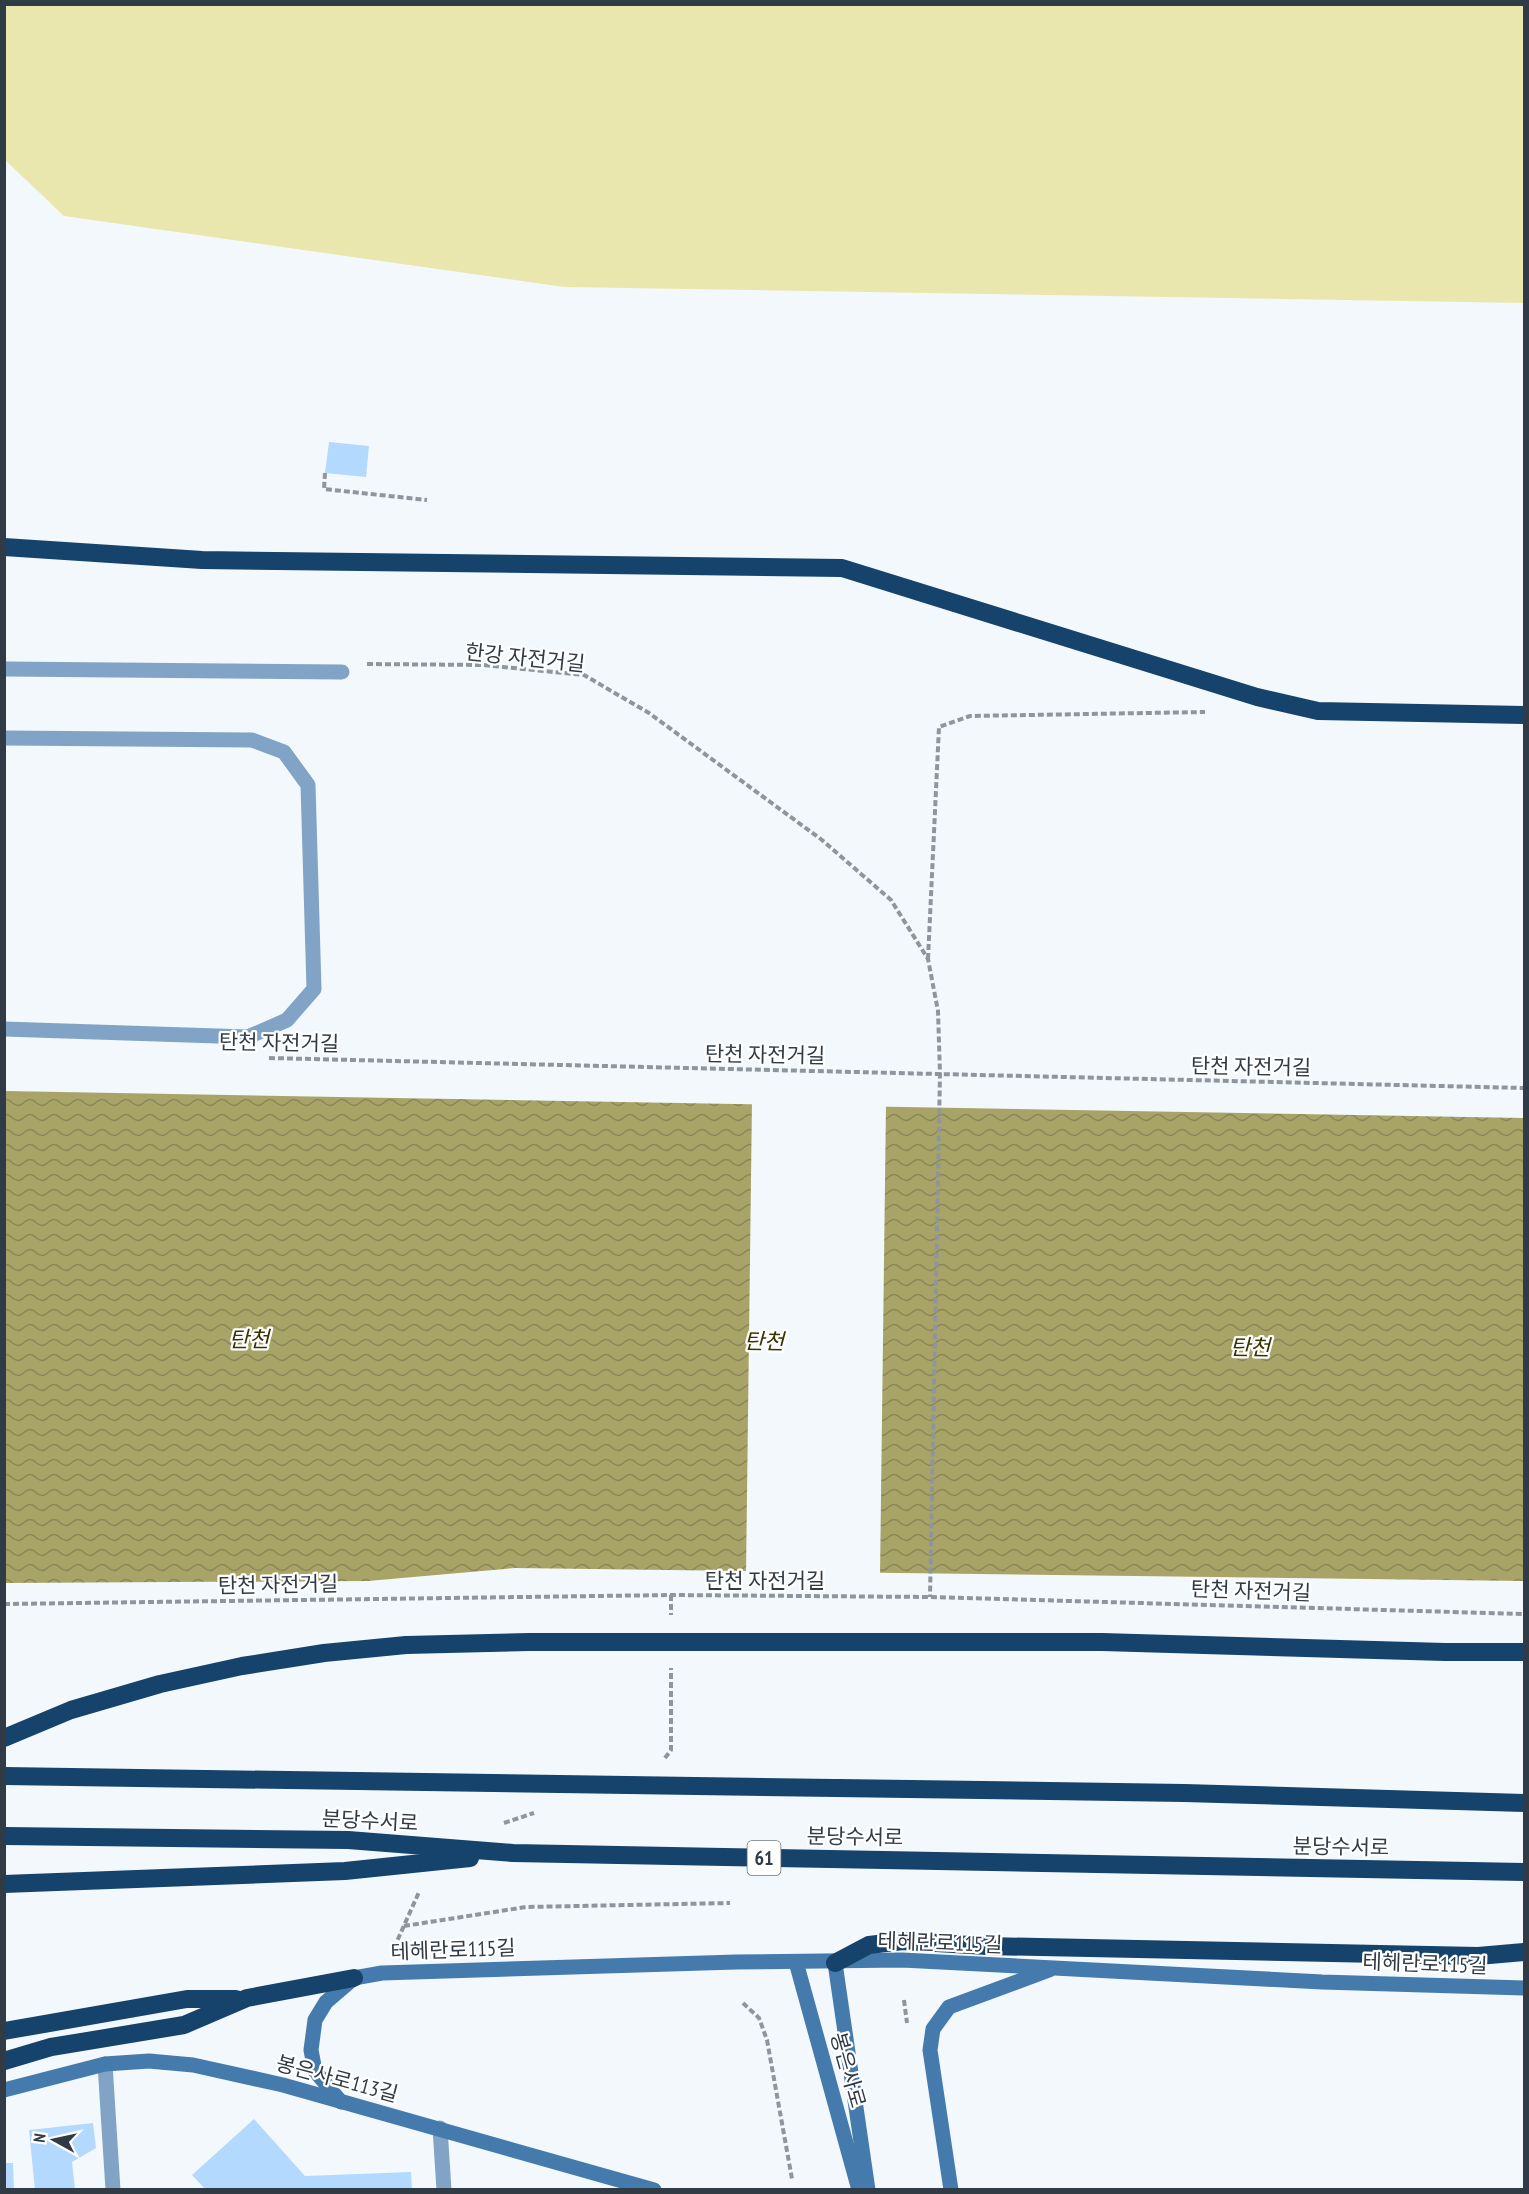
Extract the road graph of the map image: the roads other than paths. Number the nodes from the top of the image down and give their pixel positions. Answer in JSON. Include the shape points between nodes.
{"nodes":[{"id":1,"x":4,"y":547,"type":"edge"},
{"id":2,"x":4,"y":669,"type":"edge"},
{"id":3,"x":342,"y":672,"type":"dead end"},
{"id":4,"x":1524,"y":715,"type":"edge"},
{"id":5,"x":4,"y":738,"type":"edge"},
{"id":6,"x":4,"y":1029,"type":"edge"},
{"id":7,"x":1524,"y":1652,"type":"edge"},
{"id":8,"x":4,"y":1738,"type":"edge"},
{"id":9,"x":4,"y":1776,"type":"edge"},
{"id":10,"x":1524,"y":1803,"type":"edge"},
{"id":11,"x":4,"y":1836,"type":"edge"},
{"id":12,"x":513,"y":1853,"type":"junction"},
{"id":13,"x":1524,"y":1872,"type":"edge"},
{"id":14,"x":4,"y":1884,"type":"edge"},
{"id":15,"x":1524,"y":1952,"type":"edge"},
{"id":16,"x":795,"y":1962,"type":"junction"},
{"id":17,"x":835,"y":1963,"type":"junction"},
{"id":18,"x":1055,"y":1968,"type":"junction"},
{"id":19,"x":354,"y":1978,"type":"junction"},
{"id":20,"x":1524,"y":1988,"type":"edge"},
{"id":21,"x":247,"y":1998,"type":"junction"},
{"id":22,"x":4,"y":2031,"type":"edge"},
{"id":23,"x":4,"y":2061,"type":"edge"},
{"id":24,"x":105,"y":2064,"type":"junction"},
{"id":25,"x":4,"y":2090,"type":"edge"},
{"id":26,"x":342,"y":2102,"type":"junction"},
{"id":27,"x":440,"y":2128,"type":"junction"},
{"id":28,"x":113,"y":2190,"type":"edge"},
{"id":29,"x":444,"y":2190,"type":"edge"},
{"id":30,"x":654,"y":2190,"type":"edge"},
{"id":31,"x":859,"y":2190,"type":"edge"},
{"id":32,"x":868,"y":2190,"type":"edge"},
{"id":33,"x":951,"y":2190,"type":"edge"}],
"edges":[{"from":1,"to":4,"type":"highway","via":[[202,560],[842,568],[1257,697],[1318,711]]},
{"from":2,"to":3,"type":"street"},
{"from":5,"to":6,"type":"street","via":[[252,740],[284,752],[308,785],[314,988],[287,1020],[248,1037]]},
{"from":7,"to":8,"type":"highway","bridge":true,"via":[[1102,1642],[406,1645],[324,1653],[160,1684],[71,1710]]},
{"from":9,"to":10,"type":"highway","name":"분당수서로","bridge":true,"via":[[1184,1793]]},
{"from":11,"to":12,"type":"highway","name":"분당수서로","number":"61","bridge":true,"via":[[348,1840]]},
{"from":12,"to":13,"type":"highway","name":"분당수서로","number":"61","bridge":true},
{"from":12,"to":14,"type":"highway","bridge":true,"via":[[345,1871]]},
{"from":15,"to":17,"type":"highway","via":[[1478,1956],[903,1941],[869,1945]]},
{"from":16,"to":17,"type":"street","name":"테헤란로115길"},
{"from":16,"to":19,"type":"street","name":"테헤란로115길","via":[[382,1973]]},
{"from":16,"to":31,"type":"street","name":"봉은사로"},
{"from":17,"to":18,"type":"street","name":"테헤란로115길","via":[[902,1960]]},
{"from":17,"to":32,"type":"street","name":"봉은사로"},
{"from":18,"to":20,"type":"street","name":"테헤란로115길"},
{"from":18,"to":33,"type":"street","via":[[950,2007],[933,2029],[932,2073]]},
{"from":19,"to":21,"type":"highway"},
{"from":19,"to":26,"type":"street","via":[[326,2002],[315,2020],[311,2050],[315,2071]]},
{"from":21,"to":22,"type":"highway","via":[[187,1999]]},
{"from":21,"to":23,"type":"highway","via":[[184,2025],[51,2047]]},
{"from":24,"to":25,"type":"street","name":"봉은사로113길"},
{"from":24,"to":26,"type":"street","name":"봉은사로113길","via":[[149,2061],[193,2065]]},
{"from":24,"to":28,"type":"street"},
{"from":26,"to":27,"type":"street","name":"봉은사로113길"},
{"from":27,"to":29,"type":"street"},
{"from":27,"to":30,"type":"street","name":"봉은사로113길"}]}
